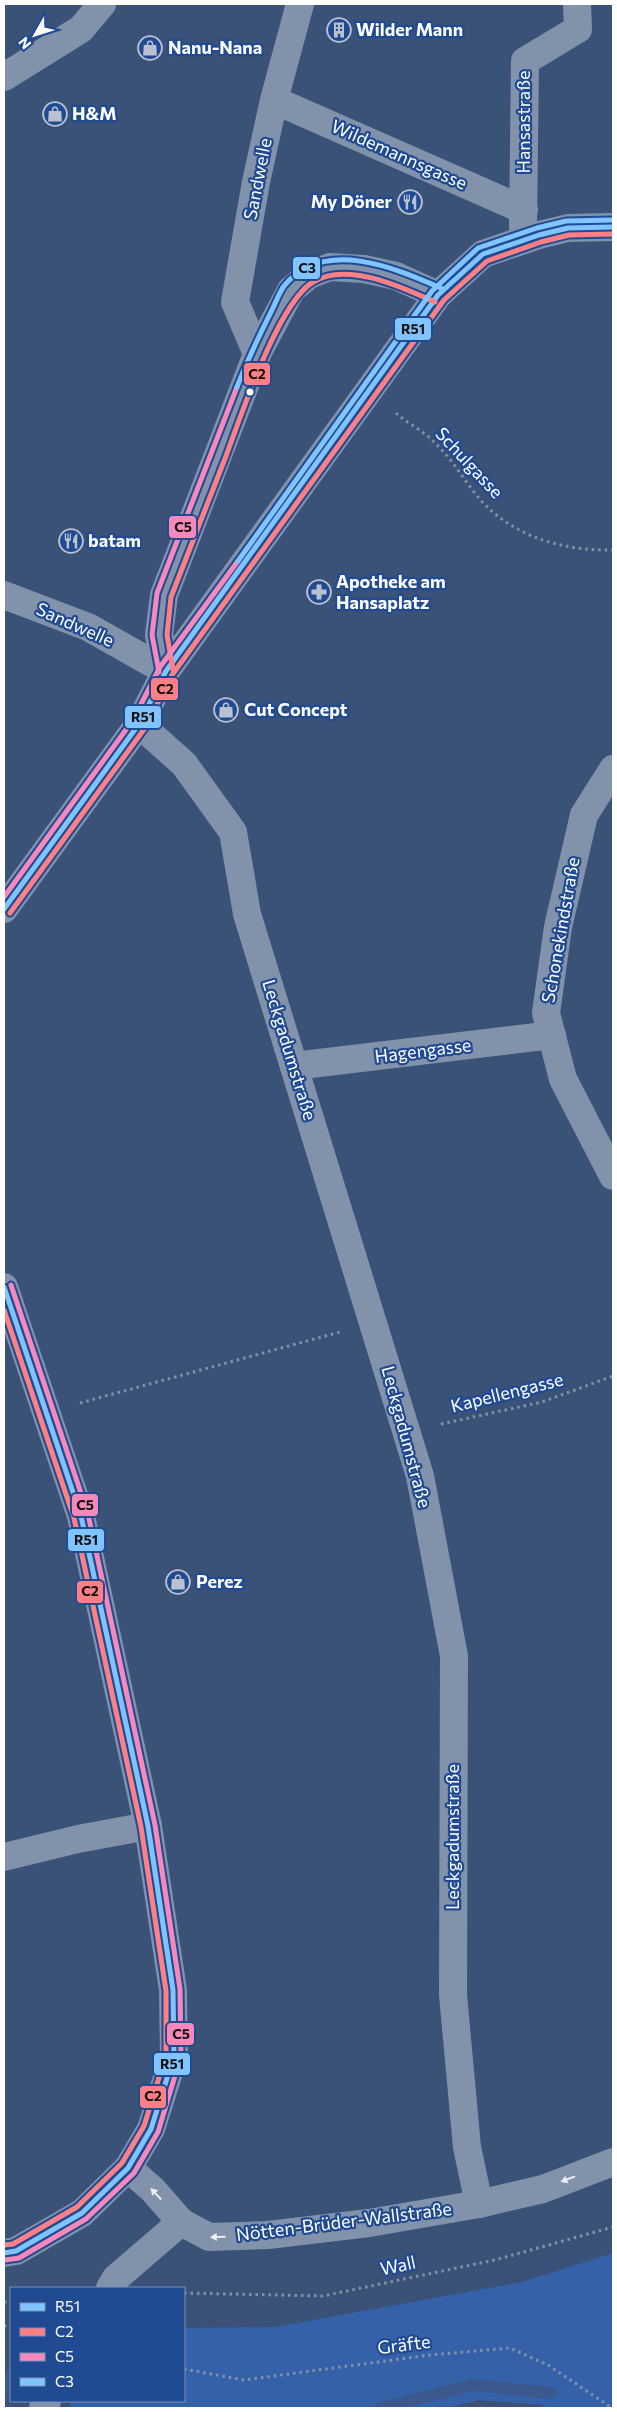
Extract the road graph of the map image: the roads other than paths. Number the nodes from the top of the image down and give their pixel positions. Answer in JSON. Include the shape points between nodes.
{"nodes":[{"id":1,"x":102,"y":4,"type":"edge"},
{"id":2,"x":300,"y":4,"type":"edge"},
{"id":3,"x":578,"y":4,"type":"edge"},
{"id":4,"x":4,"y":77,"type":"edge"},
{"id":5,"x":274,"y":100,"type":"junction"},
{"id":6,"x":524,"y":210,"type":"junction"},
{"id":7,"x":613,"y":227,"type":"edge"},
{"id":8,"x":522,"y":241,"type":"junction"},
{"id":9,"x":438,"y":295,"type":"junction"},
{"id":10,"x":257,"y":354,"type":"junction"},
{"id":11,"x":4,"y":595,"type":"edge"},
{"id":12,"x":166,"y":671,"type":"junction"},
{"id":13,"x":139,"y":724,"type":"junction"},
{"id":14,"x":613,"y":769,"type":"edge"},
{"id":15,"x":4,"y":909,"type":"edge"},
{"id":16,"x":552,"y":1035,"type":"junction"},
{"id":17,"x":294,"y":1066,"type":"junction"},
{"id":18,"x":613,"y":1176,"type":"edge"},
{"id":19,"x":4,"y":1286,"type":"edge"},
{"id":20,"x":148,"y":1826,"type":"junction"},
{"id":21,"x":4,"y":1857,"type":"edge"},
{"id":22,"x":613,"y":2162,"type":"edge"},
{"id":23,"x":128,"y":2168,"type":"junction"},
{"id":24,"x":479,"y":2204,"type":"junction"},
{"id":25,"x":181,"y":2222,"type":"junction"},
{"id":26,"x":4,"y":2253,"type":"edge"},
{"id":27,"x":111,"y":2287,"type":"edge"}],
"edges":[{"from":1,"to":4,"type":"street","via":[[81,29]]},
{"from":2,"to":5,"type":"street","name":"Sandwelle"},
{"from":3,"to":6,"type":"street","name":"Hansastraße","via":[[578,29],[525,61]]},
{"from":5,"to":6,"type":"street","name":"Wildemannsgasse"},
{"from":5,"to":10,"type":"street","name":"Sandwelle","via":[[235,302]]},
{"from":6,"to":8,"type":"street","name":"Hansastraße"},
{"from":7,"to":8,"type":"street","via":[[568,228]]},
{"from":8,"to":9,"type":"street","via":[[483,254]]},
{"from":9,"to":10,"type":"street","via":[[396,276],[364,269],[330,267],[309,275],[290,290]]},
{"from":9,"to":12,"type":"street"},
{"from":10,"to":12,"type":"street","via":[[164,595],[159,635]]},
{"from":11,"to":12,"type":"street","name":"Sandwelle","via":[[88,627]]},
{"from":12,"to":13,"type":"street"},
{"from":13,"to":15,"type":"street"},
{"from":13,"to":17,"type":"street","name":"Leckgadumstraße","via":[[184,764],[233,832],[247,914]]},
{"from":14,"to":16,"type":"street","name":"Schonekindstraße","via":[[584,815],[558,927],[546,1012]]},
{"from":16,"to":17,"type":"street","name":"Hagengasse"},
{"from":16,"to":18,"type":"street","name":"Schonekindstraße","via":[[563,1079]]},
{"from":17,"to":24,"type":"street","name":"Leckgadumstraße","via":[[420,1476],[454,1656],[453,1995],[467,2147]]},
{"from":19,"to":20,"type":"street","via":[[81,1516]]},
{"from":20,"to":21,"type":"street"},
{"from":20,"to":23,"type":"street","via":[[173,1990],[174,2056],[151,2129]]},
{"from":22,"to":24,"type":"street","name":"Nötten-Brüder-Wallstraße","one_way":true,"via":[[543,2189]]},
{"from":25,"to":23,"type":"street","name":"Nötten-Brüder-Wallstraße","one_way":true},
{"from":23,"to":26,"type":"street","via":[[82,2213],[16,2251]]},
{"from":24,"to":25,"type":"street","name":"Nötten-Brüder-Wallstraße","one_way":true,"via":[[369,2223],[268,2235],[209,2237]]},
{"from":25,"to":27,"type":"street","via":[[116,2278]]}]}
